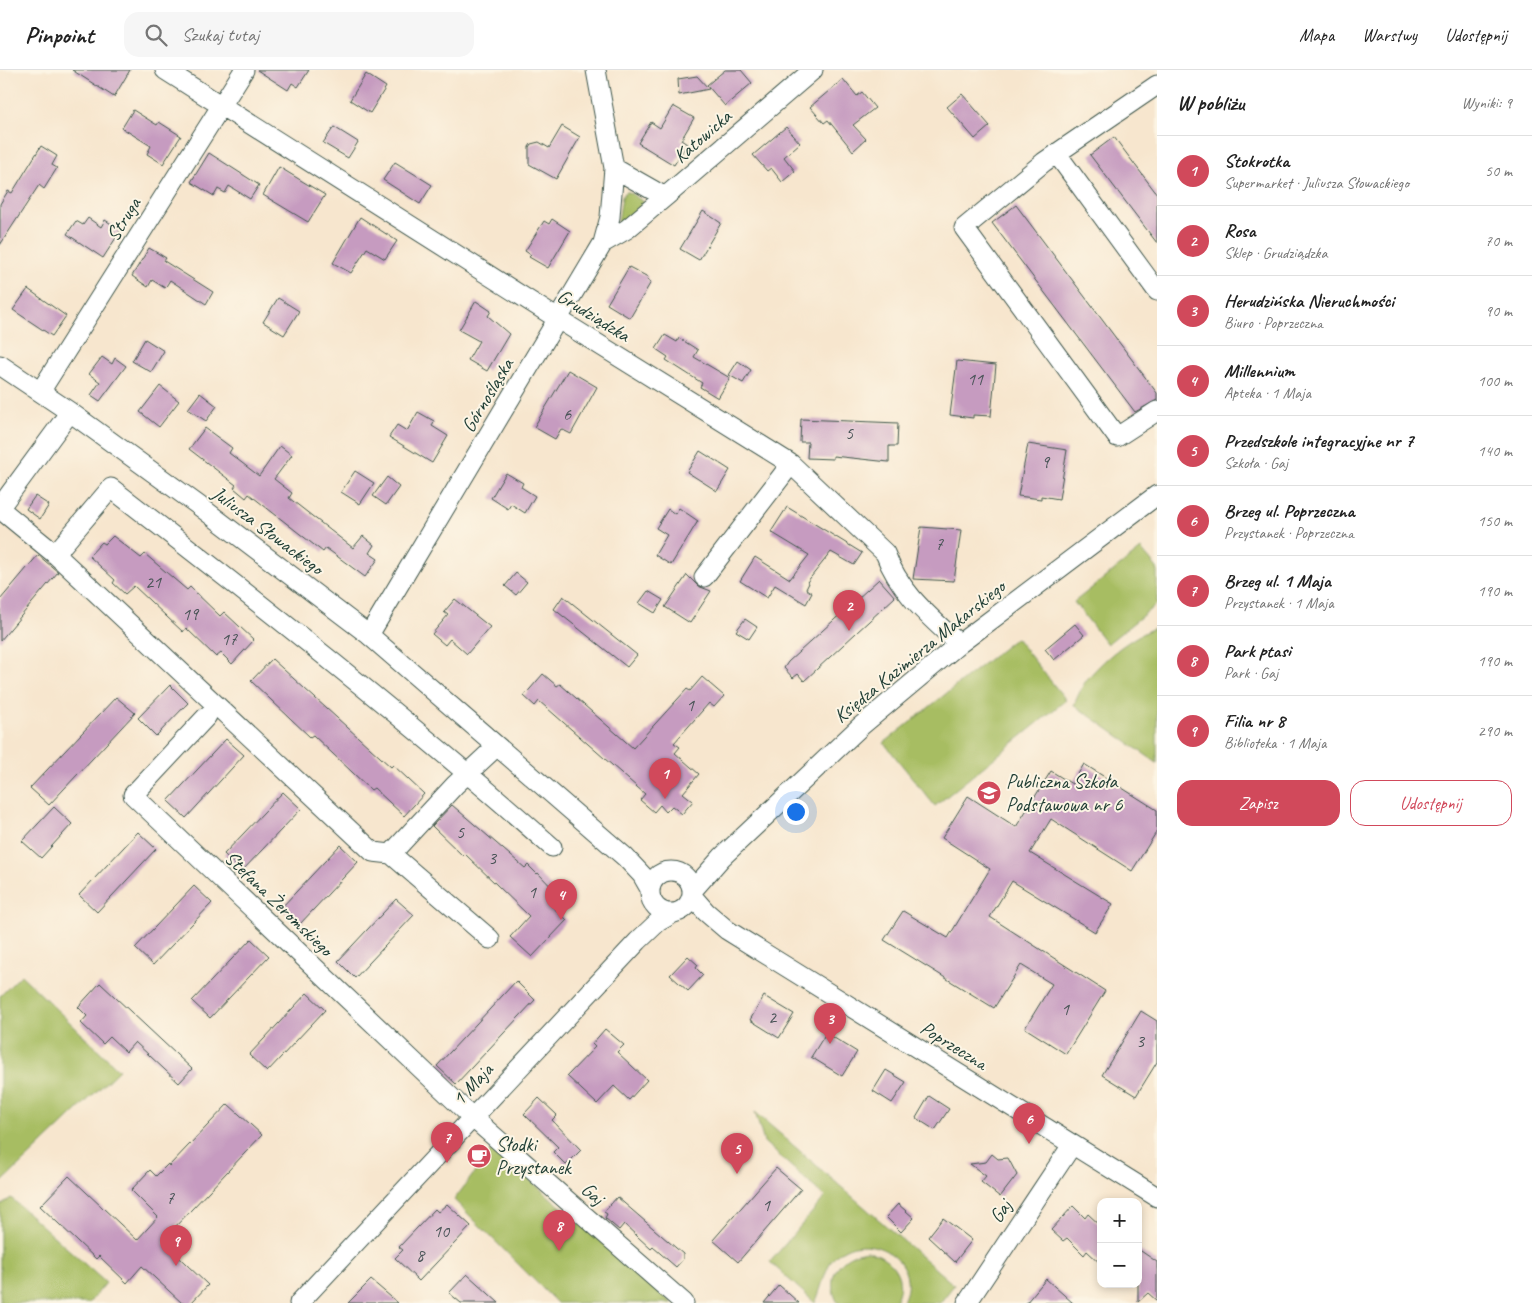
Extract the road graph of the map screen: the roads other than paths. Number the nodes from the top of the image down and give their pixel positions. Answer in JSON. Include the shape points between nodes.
{"nodes":[{"id":1,"x":165,"y":70,"type":"edge"},
{"id":2,"x":244,"y":70,"type":"edge"},
{"id":3,"x":596,"y":70,"type":"edge"},
{"id":4,"x":813,"y":70,"type":"edge"},
{"id":5,"x":1155,"y":92,"type":"edge"},
{"id":6,"x":221,"y":105,"type":"junction"},
{"id":7,"x":1057,"y":154,"type":"junction"},
{"id":8,"x":614,"y":168,"type":"junction"},
{"id":9,"x":665,"y":198,"type":"junction"},
{"id":10,"x":603,"y":243,"type":"junction"},
{"id":11,"x":1157,"y":291,"type":"edge"},
{"id":12,"x":558,"y":320,"type":"junction"},
{"id":13,"x":0,"y":365,"type":"edge"},
{"id":14,"x":40,"y":392,"type":"junction"},
{"id":15,"x":1157,"y":410,"type":"edge"},
{"id":16,"x":70,"y":412,"type":"junction"},
{"id":17,"x":791,"y":464,"type":"junction"},
{"id":18,"x":1157,"y":495,"type":"edge"},
{"id":19,"x":0,"y":508,"type":"edge"},
{"id":20,"x":55,"y":554,"type":"junction"},
{"id":21,"x":704,"y":577,"type":"dead end"},
{"id":22,"x":369,"y":635,"type":"junction"},
{"id":23,"x":959,"y":644,"type":"junction"},
{"id":24,"x":207,"y":716,"type":"dead end"},
{"id":25,"x":497,"y":746,"type":"junction"},
{"id":26,"x":469,"y":774,"type":"junction"},
{"id":27,"x":552,"y":846,"type":"dead end"},
{"id":28,"x":391,"y":854,"type":"junction"},
{"id":29,"x":625,"y":857,"type":"junction"},
{"id":30,"x":662,"y":873,"type":"junction"},
{"id":31,"x":651,"y":895,"type":"junction"},
{"id":32,"x":684,"y":897,"type":"junction"},
{"id":33,"x":490,"y":939,"type":"dead end"},
{"id":34,"x":638,"y":940,"type":"junction"},
{"id":35,"x":472,"y":1117,"type":"junction"},
{"id":36,"x":1072,"y":1145,"type":"junction"},
{"id":37,"x":1157,"y":1197,"type":"edge"},
{"id":38,"x":305,"y":1300,"type":"edge"},
{"id":39,"x":684,"y":1303,"type":"edge"},
{"id":40,"x":967,"y":1303,"type":"edge"}],
"edges":[{"from":1,"to":6,"type":"street","name":"Grudziądzka"},
{"from":2,"to":6,"type":"street","name":"Struga"},
{"from":3,"to":8,"type":"street"},
{"from":4,"to":9,"type":"street","name":"Katowicka"},
{"from":5,"to":7,"type":"street"},
{"from":6,"to":12,"type":"street","name":"Grudziądzka"},
{"from":6,"to":14,"type":"street","name":"Struga"},
{"from":7,"to":11,"type":"street"},
{"from":7,"to":15,"type":"street","via":[[964,228],[1117,437]]},
{"from":8,"to":9,"type":"street"},
{"from":8,"to":10,"type":"street","via":[[610,217]]},
{"from":9,"to":10,"type":"street","name":"Górnośląska","via":[[627,229]]},
{"from":10,"to":12,"type":"street","name":"Górnośląska"},
{"from":12,"to":17,"type":"street","name":"Grudziądzka"},
{"from":12,"to":22,"type":"street","name":"Górnośląska"},
{"from":13,"to":14,"type":"street","name":"Juliusza Słowackiego"},
{"from":14,"to":16,"type":"street","name":"Juliusza Słowackiego"},
{"from":16,"to":19,"type":"street"},
{"from":16,"to":22,"type":"street","name":"Juliusza Słowackiego"},
{"from":17,"to":21,"type":"street"},
{"from":17,"to":23,"type":"street","name":"Grudziądzka","via":[[885,554],[903,590]]},
{"from":18,"to":23,"type":"street","name":"Księdza Kazimierza Makarskiego"},
{"from":19,"to":20,"type":"street"},
{"from":20,"to":26,"type":"street","via":[[111,488],[287,625]]},
{"from":20,"to":28,"type":"street","via":[[373,852]]},
{"from":22,"to":25,"type":"street","name":"Juliusza Słowackiego"},
{"from":23,"to":32,"type":"street","name":"Księdza Kazimierza Makarskiego","via":[[861,726]]},
{"from":24,"to":35,"type":"street","name":"Stefana Żeromskiego","via":[[133,795]]},
{"from":25,"to":26,"type":"street"},
{"from":25,"to":29,"type":"street","name":"Juliusza Słowackiego"},
{"from":26,"to":27,"type":"street"},
{"from":26,"to":28,"type":"street"},
{"from":28,"to":33,"type":"street"},
{"from":29,"to":30,"type":"street","name":"Juliusza Słowackiego"},
{"from":29,"to":31,"type":"street","name":"Juliusza Słowackiego","via":[[642,875]]},
{"from":30,"to":31,"type":"street","via":[[655,879]]},
{"from":30,"to":32,"type":"street","name":"Juliusza Słowackiego","via":[[675,872]]},
{"from":31,"to":32,"type":"street","via":[[659,910]]},
{"from":31,"to":34,"type":"street","name":"1 Maja","via":[[652,913]]},
{"from":32,"to":34,"type":"street","name":"1 Maja"},
{"from":32,"to":36,"type":"street","name":"Poprzeczna","via":[[727,930]]},
{"from":34,"to":35,"type":"street","name":"1 Maja"},
{"from":35,"to":38,"type":"street","name":"1 Maja"},
{"from":35,"to":39,"type":"street","name":"Gaj"},
{"from":36,"to":37,"type":"street","name":"Poprzeczna"},
{"from":36,"to":40,"type":"street","name":"Gaj"}]}
